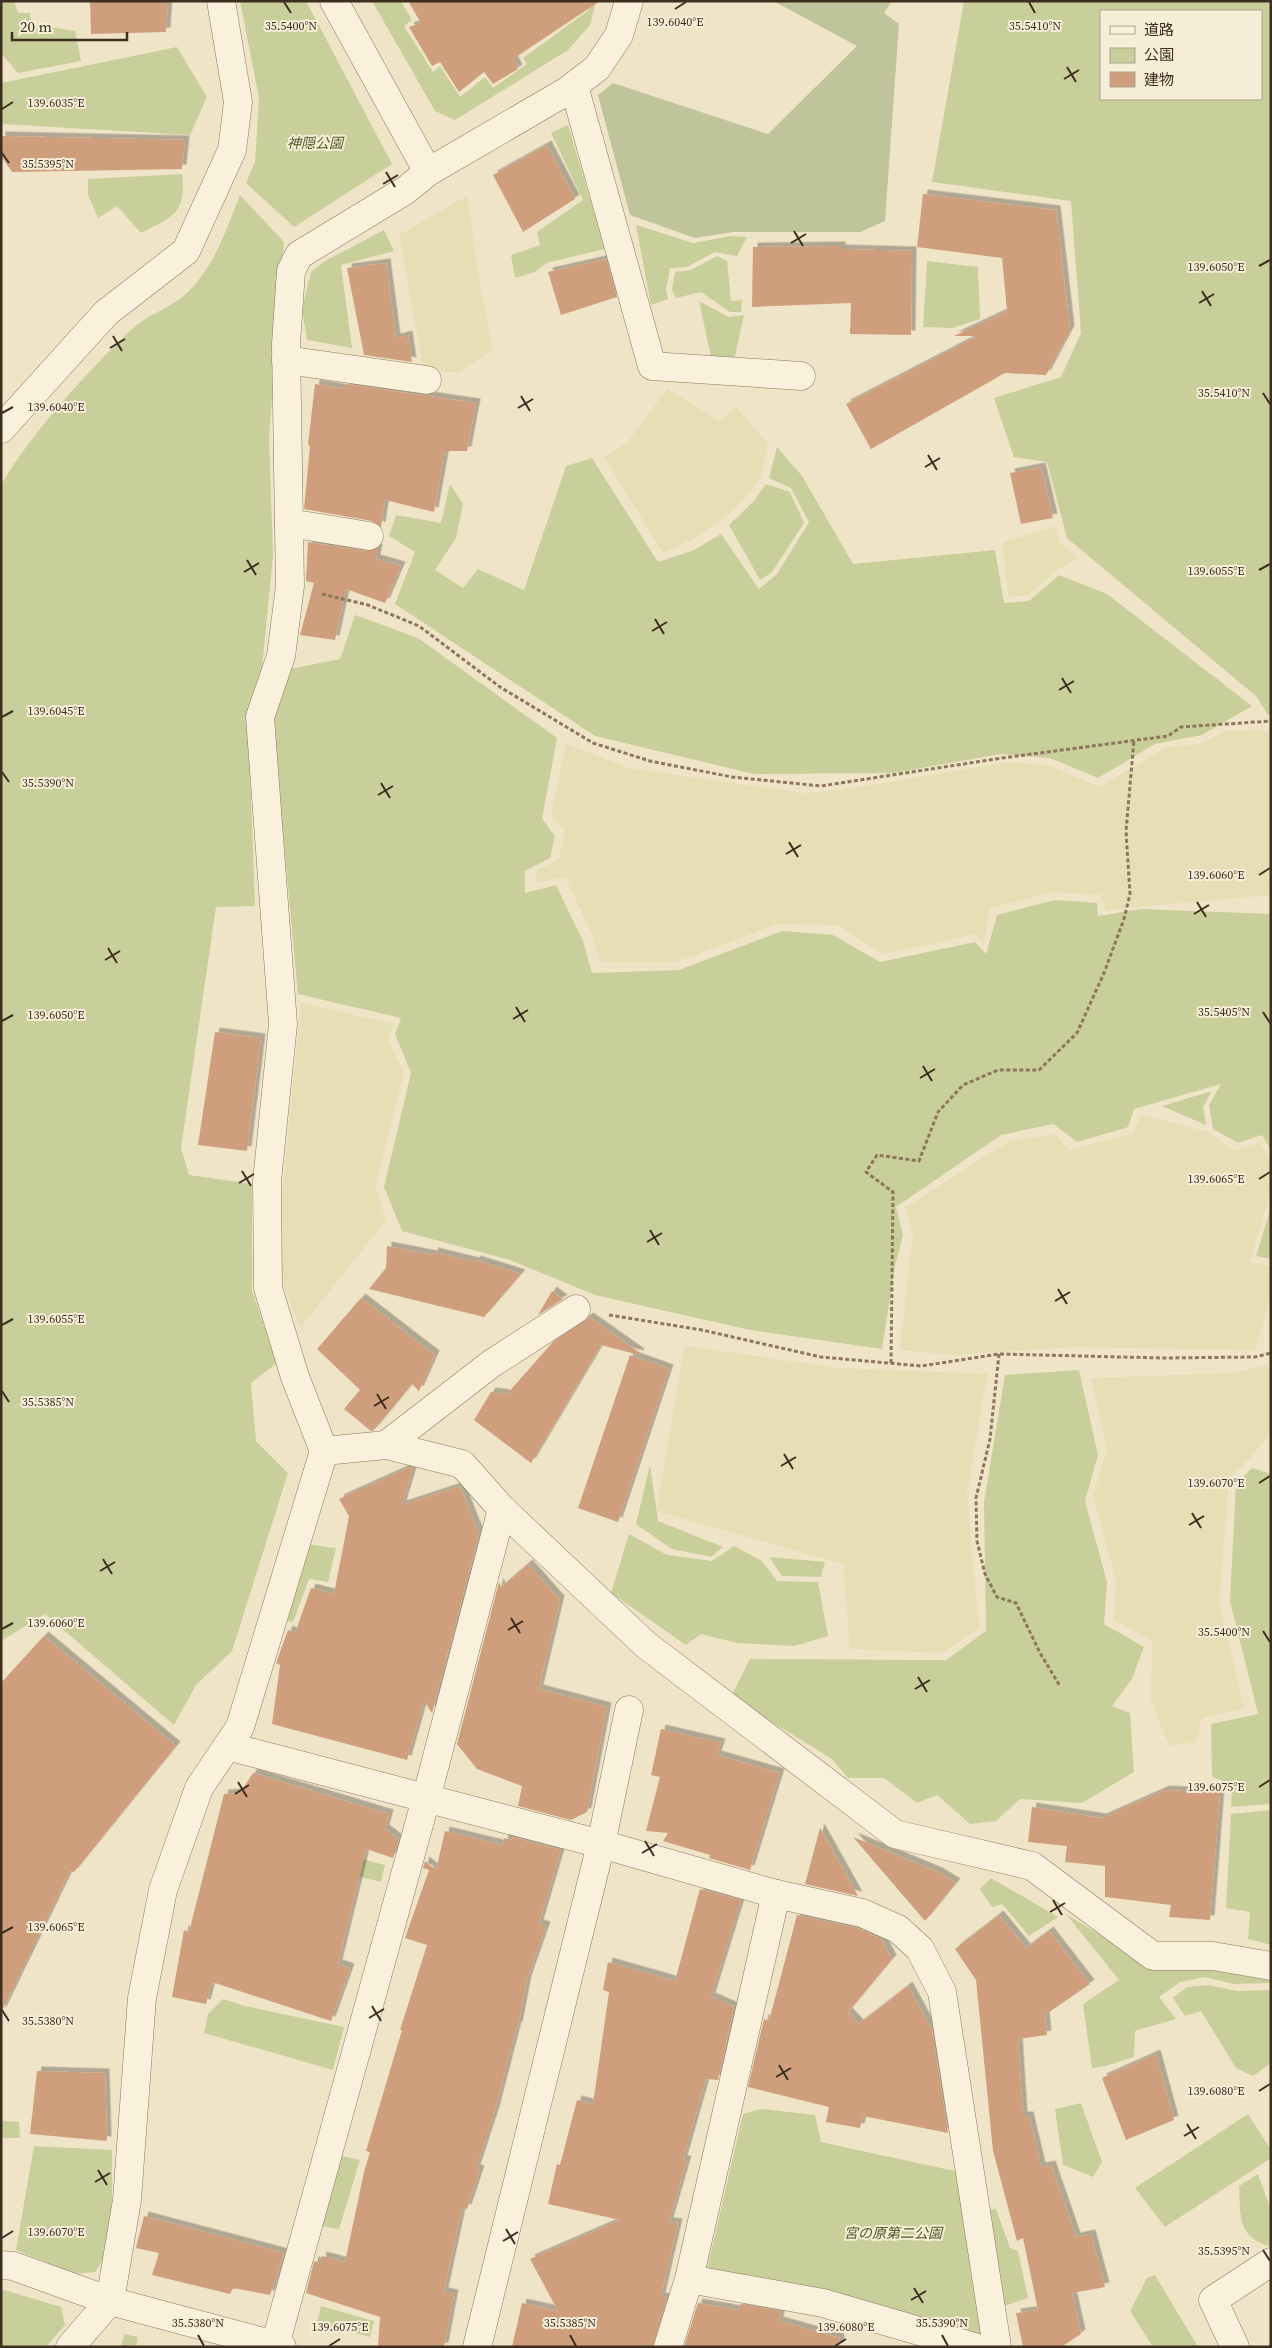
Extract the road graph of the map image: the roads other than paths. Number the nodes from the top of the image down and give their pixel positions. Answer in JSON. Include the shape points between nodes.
{"nodes":[{"id":1,"x":221,"y":1,"type":"edge"},
{"id":2,"x":334,"y":1,"type":"edge"},
{"id":3,"x":628,"y":1,"type":"edge"},
{"id":4,"x":574,"y":86,"type":"junction"},
{"id":5,"x":428,"y":172,"type":"junction"},
{"id":6,"x":286,"y":360,"type":"junction"},
{"id":7,"x":801,"y":376,"type":"dead end"},
{"id":8,"x":426,"y":380,"type":"dead end"},
{"id":9,"x":1,"y":429,"type":"edge"},
{"id":10,"x":289,"y":523,"type":"junction"},
{"id":11,"x":369,"y":536,"type":"dead end"},
{"id":12,"x":576,"y":1309,"type":"road end"},
{"id":13,"x":386,"y":1445,"type":"junction"},
{"id":14,"x":324,"y":1451,"type":"junction"},
{"id":15,"x":502,"y":1509,"type":"junction"},
{"id":16,"x":629,"y":1710,"type":"dead end"},
{"id":17,"x":227,"y":1746,"type":"junction"},
{"id":18,"x":426,"y":1799,"type":"junction"},
{"id":19,"x":601,"y":1844,"type":"junction"},
{"id":20,"x":776,"y":1894,"type":"junction"},
{"id":21,"x":1271,"y":1966,"type":"edge"},
{"id":22,"x":1271,"y":2262,"type":"edge"},
{"id":23,"x":1,"y":2265,"type":"edge"},
{"id":24,"x":690,"y":2279,"type":"junction"},
{"id":25,"x":110,"y":2301,"type":"junction"},
{"id":26,"x":278,"y":2346,"type":"edge"},
{"id":27,"x":70,"y":2347,"type":"edge"},
{"id":28,"x":477,"y":2347,"type":"edge"},
{"id":29,"x":668,"y":2347,"type":"edge"},
{"id":30,"x":974,"y":2347,"type":"edge"},
{"id":31,"x":997,"y":2347,"type":"edge"},
{"id":32,"x":1235,"y":2347,"type":"edge"}],
"edges":[{"from":1,"to":9,"type":"street","via":[[238,102],[232,150],[186,251],[106,313]]},
{"from":2,"to":5,"type":"street"},
{"from":3,"to":4,"type":"street","via":[[619,34],[597,68]]},
{"from":4,"to":5,"type":"street"},
{"from":4,"to":7,"type":"street","via":[[652,366]]},
{"from":5,"to":6,"type":"street","via":[[406,190],[298,255],[291,271]]},
{"from":6,"to":8,"type":"street"},
{"from":6,"to":10,"type":"street"},
{"from":10,"to":11,"type":"street"},
{"from":10,"to":14,"type":"street","via":[[290,586],[281,656],[260,717],[283,1024],[267,1181],[268,1288],[294,1377]]},
{"from":12,"to":13,"type":"street","via":[[491,1364]]},
{"from":13,"to":14,"type":"street"},
{"from":13,"to":15,"type":"street","via":[[462,1464]]},
{"from":14,"to":17,"type":"street","via":[[240,1727]]},
{"from":15,"to":18,"type":"street"},
{"from":15,"to":21,"type":"street","via":[[646,1645],[895,1834],[1032,1866],[1153,1956],[1213,1956]]},
{"from":16,"to":19,"type":"street"},
{"from":17,"to":18,"type":"street"},
{"from":17,"to":25,"type":"street","via":[[199,1788],[163,1890],[142,1998],[127,2200]]},
{"from":18,"to":19,"type":"street"},
{"from":18,"to":26,"type":"street"},
{"from":19,"to":20,"type":"street"},
{"from":19,"to":28,"type":"street"},
{"from":20,"to":24,"type":"street"},
{"from":20,"to":31,"type":"street","via":[[862,1913],[898,1929],[920,1949],[942,1992]]},
{"from":22,"to":32,"type":"street","via":[[1213,2300]]},
{"from":23,"to":25,"type":"street","via":[[13,2266]]},
{"from":24,"to":29,"type":"street"},
{"from":24,"to":30,"type":"street","via":[[823,2302]]},
{"from":25,"to":26,"type":"street"},
{"from":25,"to":27,"type":"street"}]}
